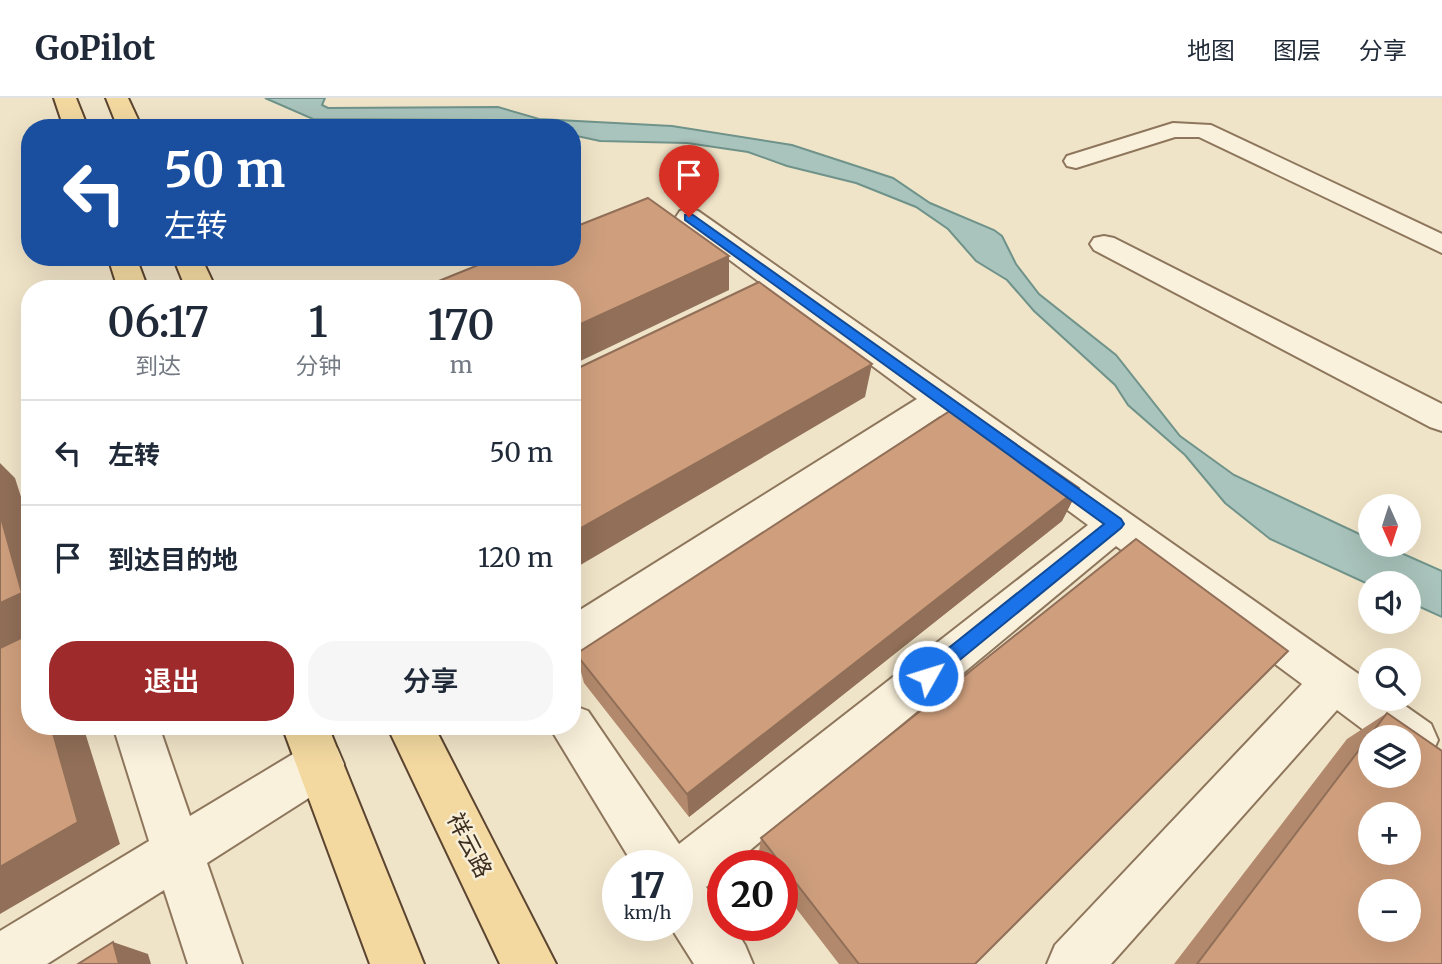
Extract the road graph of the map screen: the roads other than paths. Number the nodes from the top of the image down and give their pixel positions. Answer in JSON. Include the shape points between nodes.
{"nodes":[{"id":1,"x":65,"y":98,"type":"edge"},
{"id":2,"x":117,"y":98,"type":"edge"},
{"id":3,"x":73,"y":119,"type":"edge"},
{"id":4,"x":126,"y":119,"type":"edge"},
{"id":5,"x":1076,"y":161,"type":"dead end"},
{"id":6,"x":689,"y":217,"type":"dead end"},
{"id":7,"x":1104,"y":244,"type":"dead end"},
{"id":8,"x":1442,"y":245,"type":"edge"},
{"id":9,"x":942,"y":399,"type":"junction"},
{"id":10,"x":1442,"y":419,"type":"edge"},
{"id":11,"x":1116,"y":524,"type":"junction"},
{"id":12,"x":581,"y":632,"type":"edge"},
{"id":13,"x":1335,"y":681,"type":"junction"},
{"id":14,"x":1395,"y":725,"type":"edge"},
{"id":15,"x":139,"y":735,"type":"edge"},
{"id":16,"x":414,"y":735,"type":"edge"},
{"id":17,"x":578,"y":735,"type":"edge"},
{"id":18,"x":313,"y":745,"type":"edge"},
{"id":19,"x":653,"y":850,"type":"edge"},
{"id":20,"x":178,"y":852,"type":"junction"},
{"id":21,"x":693,"y":865,"type":"edge"},
{"id":22,"x":693,"y":913,"type":"edge"},
{"id":23,"x":0,"y":962,"type":"edge"},
{"id":24,"x":215,"y":964,"type":"edge"},
{"id":25,"x":397,"y":964,"type":"edge"},
{"id":26,"x":529,"y":964,"type":"edge"},
{"id":27,"x":726,"y":964,"type":"edge"},
{"id":28,"x":1074,"y":964,"type":"edge"}],
"edges":[{"from":1,"to":3,"type":"main road"},
{"from":2,"to":4,"type":"main road"},
{"from":5,"to":8,"type":"lane","via":[[1173,130],[1203,130]]},
{"from":6,"to":9,"type":"lane","via":[[771,291]]},
{"from":7,"to":10,"type":"lane"},
{"from":9,"to":11,"type":"lane"},
{"from":9,"to":12,"type":"lane"},
{"from":11,"to":13,"type":"lane"},
{"from":11,"to":21,"type":"lane"},
{"from":13,"to":14,"type":"lane"},
{"from":13,"to":28,"type":"lane"},
{"from":15,"to":20,"type":"lane"},
{"from":16,"to":26,"type":"main road","name":"祥云路"},
{"from":17,"to":19,"type":"lane"},
{"from":18,"to":20,"type":"lane"},
{"from":18,"to":25,"type":"main road"},
{"from":20,"to":23,"type":"lane"},
{"from":20,"to":24,"type":"lane"},
{"from":22,"to":27,"type":"lane"}]}
